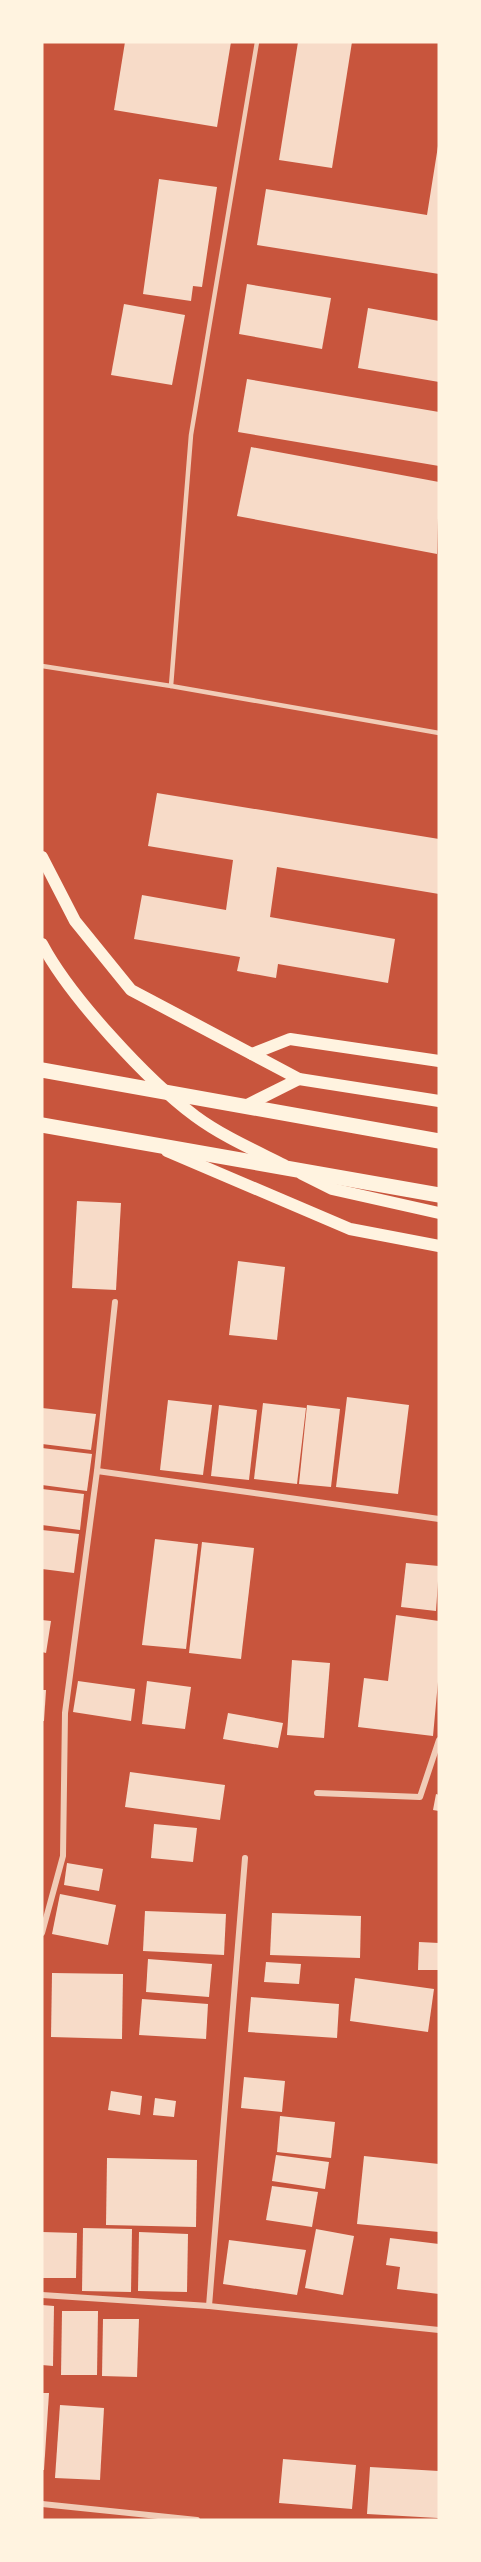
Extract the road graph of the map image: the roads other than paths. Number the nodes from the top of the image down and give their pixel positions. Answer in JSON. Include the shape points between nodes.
{"nodes":[{"id":1,"x":257,"y":42,"type":"edge"},
{"id":2,"x":42,"y":666,"type":"edge"},
{"id":3,"x":171,"y":686,"type":"junction"},
{"id":4,"x":439,"y":733,"type":"edge"},
{"id":5,"x":42,"y":857,"type":"edge"},
{"id":6,"x":42,"y":944,"type":"edge"},
{"id":7,"x":252,"y":1054,"type":"junction"},
{"id":8,"x":439,"y":1061,"type":"edge"},
{"id":9,"x":42,"y":1070,"type":"edge"},
{"id":10,"x":299,"y":1079,"type":"junction"},
{"id":11,"x":439,"y":1101,"type":"edge"},
{"id":12,"x":245,"y":1106,"type":"junction"},
{"id":13,"x":42,"y":1125,"type":"edge"},
{"id":14,"x":143,"y":1141,"type":"junction"},
{"id":15,"x":439,"y":1141,"type":"edge"},
{"id":16,"x":439,"y":1195,"type":"edge"},
{"id":17,"x":439,"y":1213,"type":"edge"},
{"id":18,"x":439,"y":1246,"type":"edge"},
{"id":19,"x":115,"y":1302,"type":"dead end"},
{"id":20,"x":98,"y":1471,"type":"junction"},
{"id":21,"x":439,"y":1519,"type":"edge"},
{"id":22,"x":439,"y":1740,"type":"edge"},
{"id":23,"x":317,"y":1793,"type":"dead end"},
{"id":24,"x":245,"y":1858,"type":"dead end"},
{"id":25,"x":42,"y":1933,"type":"edge"},
{"id":26,"x":42,"y":2295,"type":"edge"},
{"id":27,"x":209,"y":2306,"type":"junction"},
{"id":28,"x":439,"y":2330,"type":"edge"},
{"id":29,"x":42,"y":2504,"type":"edge"},
{"id":30,"x":197,"y":2520,"type":"edge"}],
"edges":[{"from":1,"to":3,"type":"lane","via":[[191,435]]},
{"from":2,"to":3,"type":"lane"},
{"from":3,"to":4,"type":"lane"},
{"from":5,"to":7,"type":"main road","via":[[75,921],[131,990]]},
{"from":6,"to":17,"type":"main road","via":[[79,998],[137,1062],[195,1115],[332,1189]]},
{"from":7,"to":8,"type":"main road","via":[[290,1039]]},
{"from":7,"to":10,"type":"main road"},
{"from":9,"to":12,"type":"main road"},
{"from":10,"to":11,"type":"main road"},
{"from":10,"to":12,"type":"main road"},
{"from":12,"to":15,"type":"main road"},
{"from":13,"to":14,"type":"main road"},
{"from":14,"to":16,"type":"main road"},
{"from":14,"to":18,"type":"main road","via":[[350,1229]]},
{"from":19,"to":20,"type":"street"},
{"from":20,"to":21,"type":"street"},
{"from":20,"to":25,"type":"street","via":[[65,1713],[63,1856]]},
{"from":22,"to":23,"type":"street","via":[[420,1797]]},
{"from":24,"to":27,"type":"street"},
{"from":26,"to":27,"type":"street"},
{"from":27,"to":28,"type":"street"},
{"from":29,"to":30,"type":"street"}]}
